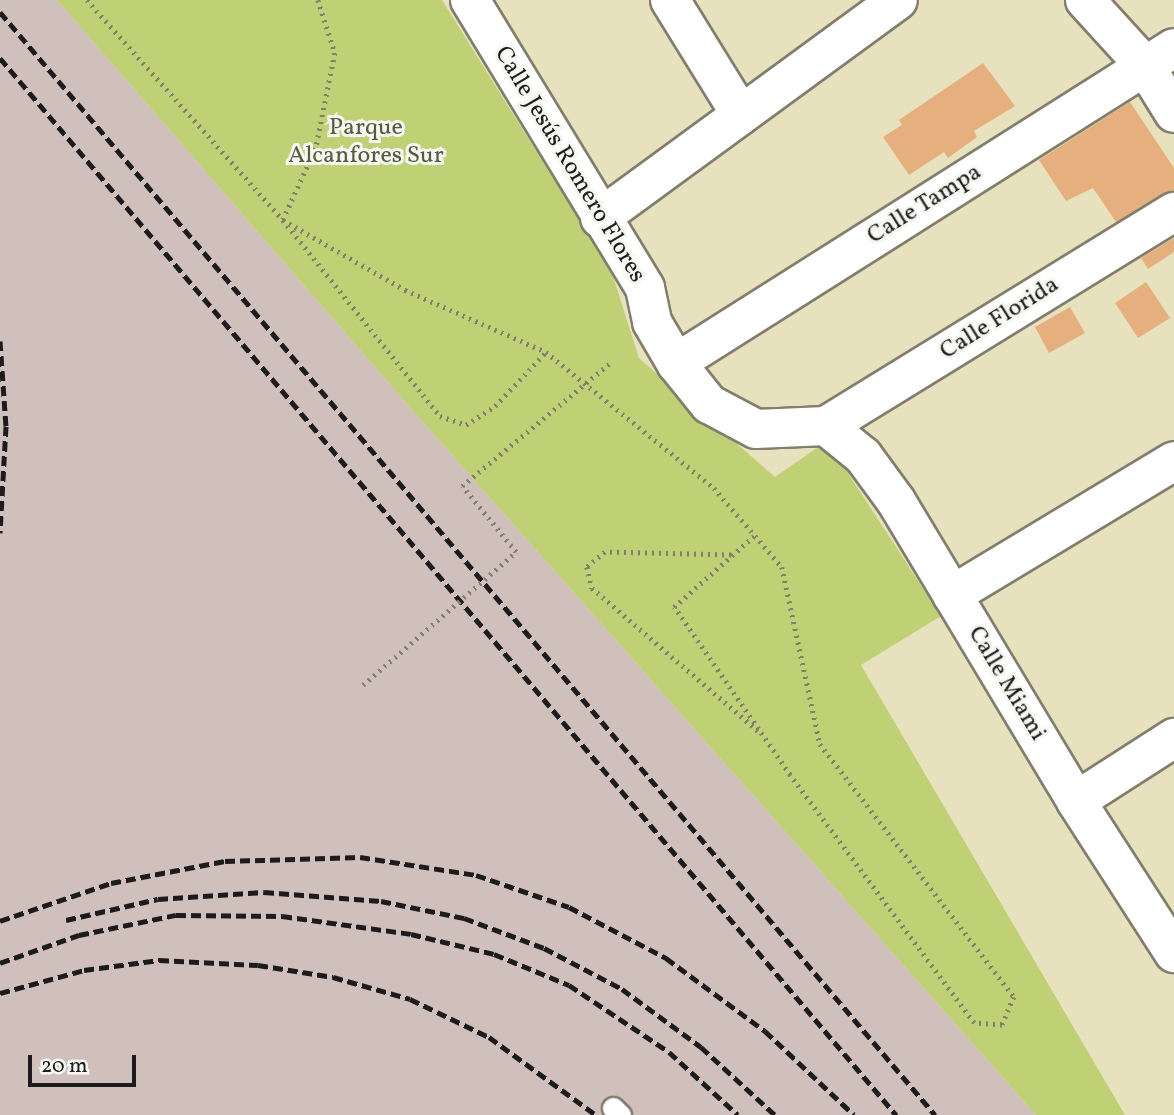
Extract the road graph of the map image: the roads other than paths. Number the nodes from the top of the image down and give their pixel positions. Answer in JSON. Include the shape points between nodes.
{"nodes":[{"id":1,"x":471,"y":0,"type":"edge"},
{"id":2,"x":670,"y":0,"type":"edge"},
{"id":3,"x":898,"y":0,"type":"edge"},
{"id":4,"x":1085,"y":0,"type":"edge"},
{"id":5,"x":1160,"y":57,"type":"edge"},
{"id":6,"x":1174,"y":113,"type":"edge"},
{"id":7,"x":741,"y":115,"type":"junction"},
{"id":8,"x":1174,"y":212,"type":"edge"},
{"id":9,"x":600,"y":218,"type":"junction"},
{"id":10,"x":676,"y":363,"type":"junction"},
{"id":11,"x":826,"y":426,"type":"junction"},
{"id":12,"x":1174,"y":461,"type":"edge"},
{"id":13,"x":952,"y":595,"type":"junction"},
{"id":14,"x":1174,"y":738,"type":"edge"},
{"id":15,"x":1076,"y":801,"type":"junction"},
{"id":16,"x":1174,"y":953,"type":"edge"}],
"edges":[{"from":1,"to":9,"type":"street","name":"Calle Jesús Romero Flores"},
{"from":2,"to":7,"type":"street"},
{"from":3,"to":7,"type":"street"},
{"from":4,"to":5,"type":"street"},
{"from":5,"to":6,"type":"street"},
{"from":5,"to":10,"type":"street","name":"Calle Tampa"},
{"from":7,"to":9,"type":"street"},
{"from":8,"to":11,"type":"street","name":"Calle Florida"},
{"from":9,"to":10,"type":"street","name":"Calle Jesús Romero Flores","via":[[645,288],[652,322]]},
{"from":10,"to":11,"type":"street","name":"Calle Jesús Romero Flores","via":[[709,404],[756,429]]},
{"from":11,"to":13,"type":"street","name":"Calle Miami","via":[[863,456]]},
{"from":12,"to":13,"type":"street"},
{"from":13,"to":15,"type":"street","name":"Calle Miami"},
{"from":14,"to":15,"type":"street"},
{"from":15,"to":16,"type":"street","name":"Calle Miami"}]}
